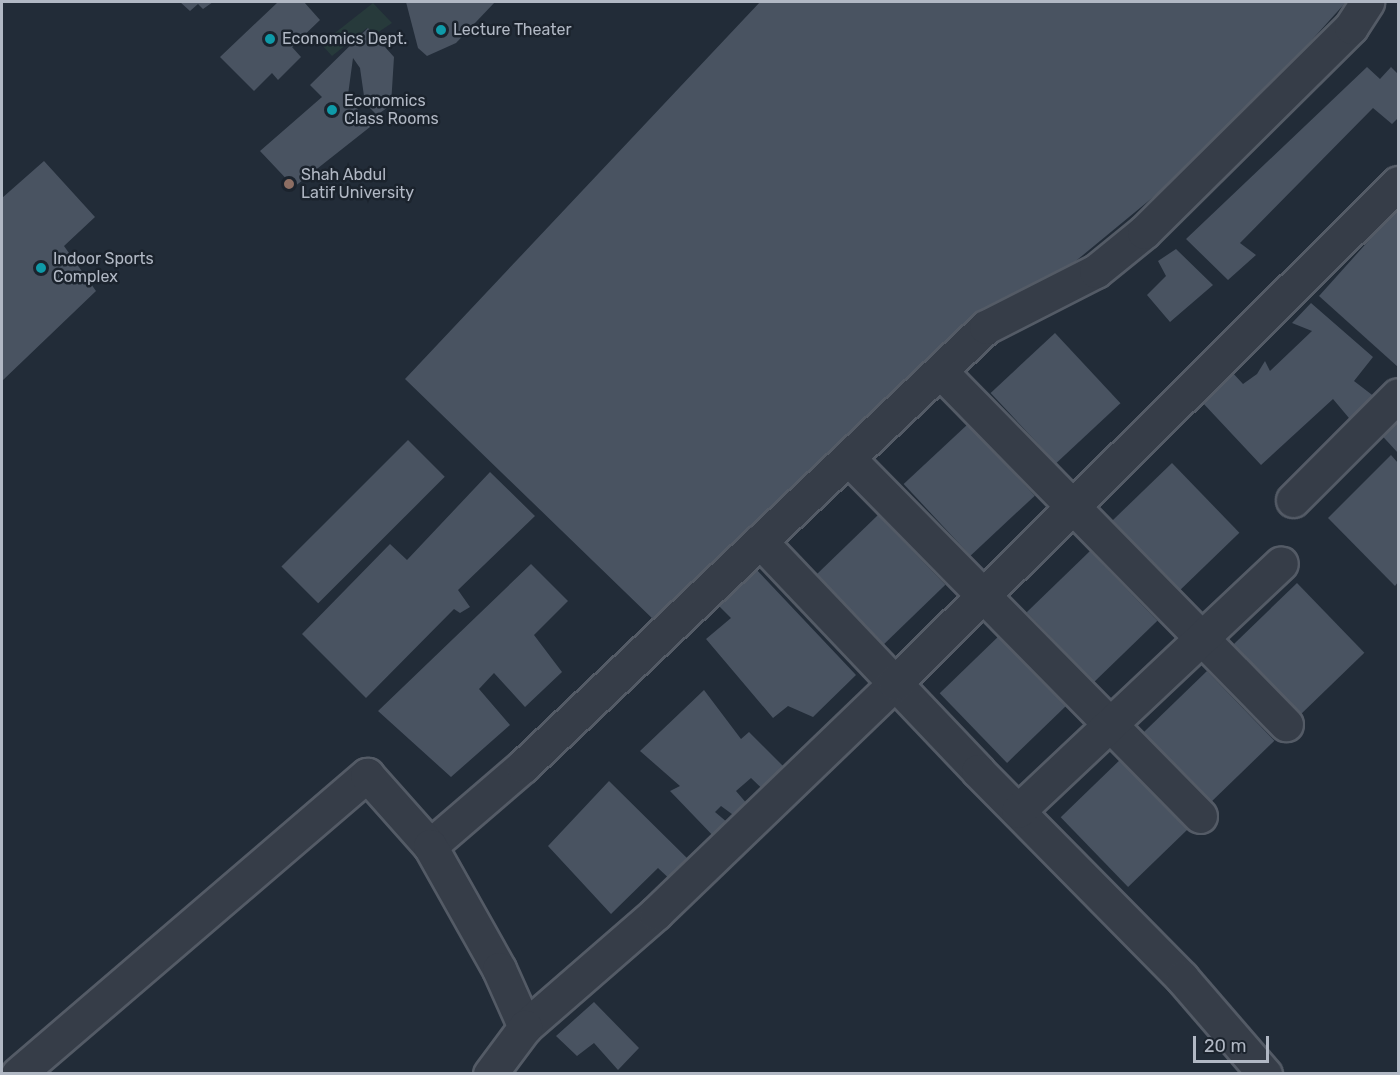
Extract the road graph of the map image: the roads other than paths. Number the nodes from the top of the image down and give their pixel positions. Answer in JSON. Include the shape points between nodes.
{"nodes":[{"id":1,"x":1367,"y":2,"type":"edge"},
{"id":2,"x":1398,"y":183,"type":"edge"},
{"id":3,"x":941,"y":372,"type":"junction"},
{"id":4,"x":1398,"y":394,"type":"edge"},
{"id":5,"x":848,"y":458,"type":"junction"},
{"id":6,"x":1293,"y":501,"type":"dead end"},
{"id":7,"x":1073,"y":505,"type":"junction"},
{"id":8,"x":760,"y":541,"type":"junction"},
{"id":9,"x":1281,"y":563,"type":"dead end"},
{"id":10,"x":984,"y":594,"type":"junction"},
{"id":11,"x":1202,"y":637,"type":"junction"},
{"id":12,"x":895,"y":683,"type":"junction"},
{"id":13,"x":1110,"y":723,"type":"junction"},
{"id":14,"x":1286,"y":724,"type":"dead end"},
{"id":15,"x":1018,"y":811,"type":"junction"},
{"id":16,"x":1200,"y":816,"type":"dead end"},
{"id":17,"x":430,"y":846,"type":"junction"},
{"id":18,"x":525,"y":1027,"type":"junction"},
{"id":19,"x":18,"y":1074,"type":"edge"},
{"id":20,"x":490,"y":1074,"type":"edge"},
{"id":21,"x":1265,"y":1074,"type":"edge"}],
"edges":[{"from":1,"to":3,"type":"street","via":[[1351,27],[1144,232],[1096,271],[986,327]]},
{"from":2,"to":7,"type":"street"},
{"from":3,"to":5,"type":"street"},
{"from":3,"to":7,"type":"street"},
{"from":4,"to":6,"type":"street"},
{"from":5,"to":8,"type":"street"},
{"from":5,"to":10,"type":"street"},
{"from":7,"to":10,"type":"street"},
{"from":7,"to":11,"type":"street"},
{"from":8,"to":12,"type":"street"},
{"from":8,"to":17,"type":"street","via":[[523,766]]},
{"from":9,"to":11,"type":"street"},
{"from":10,"to":12,"type":"street"},
{"from":10,"to":13,"type":"street"},
{"from":11,"to":13,"type":"street"},
{"from":11,"to":14,"type":"street"},
{"from":12,"to":15,"type":"street"},
{"from":12,"to":18,"type":"street","via":[[656,913]]},
{"from":13,"to":15,"type":"street"},
{"from":13,"to":16,"type":"street"},
{"from":15,"to":21,"type":"street","via":[[1182,978]]},
{"from":17,"to":18,"type":"street","via":[[499,969]]},
{"from":17,"to":19,"type":"street","via":[[367,775]]},
{"from":18,"to":20,"type":"street"}]}
